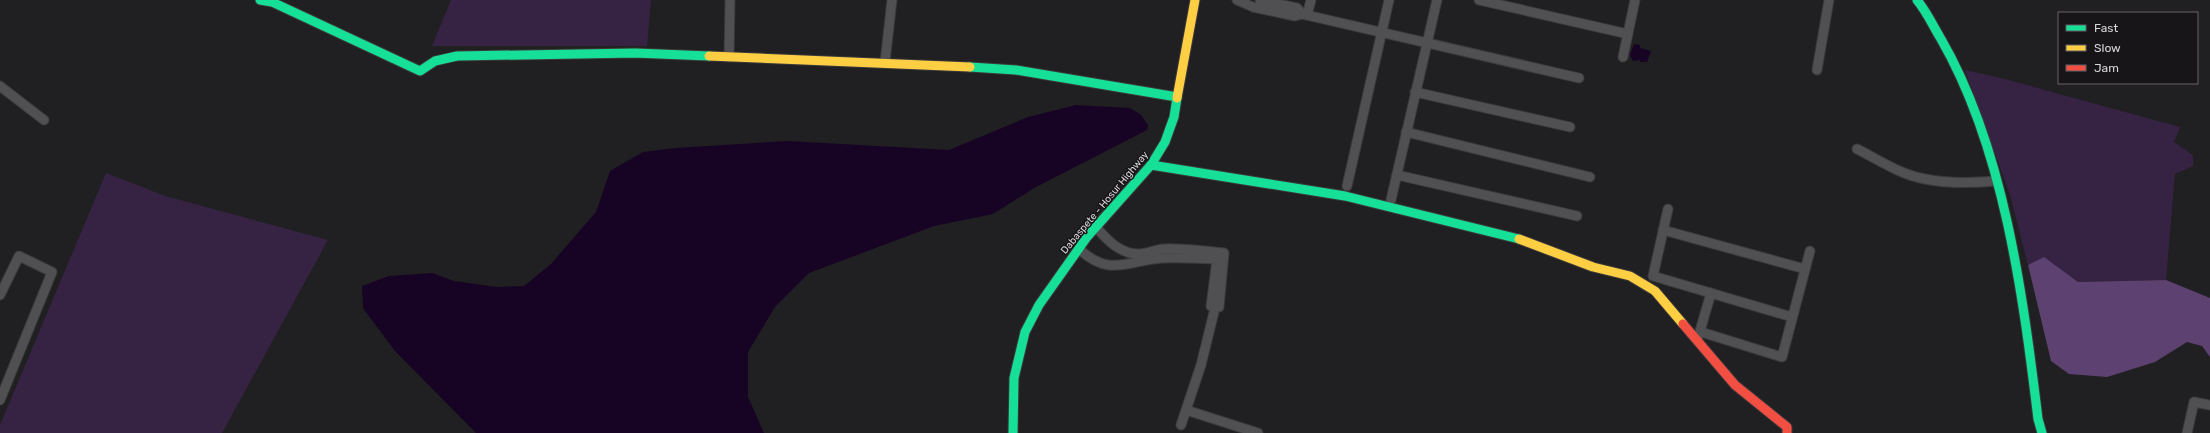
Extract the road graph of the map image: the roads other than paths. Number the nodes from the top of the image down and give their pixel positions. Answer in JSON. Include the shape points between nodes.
{"nodes":[{"id":1,"x":260,"y":0,"type":"edge"},
{"id":2,"x":730,"y":0,"type":"edge"},
{"id":3,"x":892,"y":0,"type":"edge"},
{"id":4,"x":1195,"y":0,"type":"edge"},
{"id":5,"x":1242,"y":0,"type":"edge"},
{"id":6,"x":1260,"y":0,"type":"edge"},
{"id":7,"x":1311,"y":0,"type":"edge"},
{"id":8,"x":1389,"y":0,"type":"edge"},
{"id":9,"x":1437,"y":0,"type":"edge"},
{"id":10,"x":1479,"y":0,"type":"edge"},
{"id":11,"x":1635,"y":0,"type":"edge"},
{"id":12,"x":1829,"y":0,"type":"edge"},
{"id":13,"x":1917,"y":0,"type":"edge"},
{"id":14,"x":1304,"y":15,"type":"junction"},
{"id":15,"x":1382,"y":33,"type":"junction"},
{"id":16,"x":1628,"y":34,"type":"junction"},
{"id":17,"x":1427,"y":44,"type":"junction"},
{"id":18,"x":729,"y":57,"type":"junction"},
{"id":19,"x":1623,"y":58,"type":"dead end"},
{"id":20,"x":885,"y":62,"type":"junction"},
{"id":21,"x":1817,"y":70,"type":"dead end"},
{"id":22,"x":1579,"y":78,"type":"dead end"},
{"id":23,"x":0,"y":87,"type":"edge"},
{"id":24,"x":1415,"y":92,"type":"junction"},
{"id":25,"x":1178,"y":97,"type":"junction"},
{"id":26,"x":44,"y":120,"type":"dead end"},
{"id":27,"x":1570,"y":127,"type":"dead end"},
{"id":28,"x":1406,"y":132,"type":"junction"},
{"id":29,"x":1857,"y":148,"type":"dead end"},
{"id":30,"x":1151,"y":165,"type":"junction"},
{"id":31,"x":1397,"y":175,"type":"junction"},
{"id":32,"x":1590,"y":177,"type":"dead end"},
{"id":33,"x":1996,"y":181,"type":"junction"},
{"id":34,"x":1347,"y":186,"type":"dead end"},
{"id":35,"x":1391,"y":200,"type":"dead end"},
{"id":36,"x":1668,"y":209,"type":"dead end"},
{"id":37,"x":1578,"y":216,"type":"dead end"},
{"id":38,"x":1096,"y":227,"type":"junction"},
{"id":39,"x":1663,"y":230,"type":"junction"},
{"id":40,"x":1079,"y":249,"type":"junction"},
{"id":41,"x":1810,"y":251,"type":"dead end"},
{"id":42,"x":1805,"y":268,"type":"junction"},
{"id":43,"x":1711,"y":293,"type":"junction"},
{"id":44,"x":0,"y":295,"type":"edge"},
{"id":45,"x":1215,"y":308,"type":"junction"},
{"id":46,"x":1792,"y":317,"type":"junction"},
{"id":47,"x":1701,"y":332,"type":"junction"},
{"id":48,"x":1696,"y":341,"type":"junction"},
{"id":49,"x":0,"y":400,"type":"edge"},
{"id":50,"x":2210,"y":405,"type":"edge"},
{"id":51,"x":1186,"y":410,"type":"junction"},
{"id":52,"x":1181,"y":425,"type":"dead end"},
{"id":53,"x":1013,"y":433,"type":"edge"},
{"id":54,"x":1258,"y":433,"type":"edge"},
{"id":55,"x":1787,"y":433,"type":"edge"},
{"id":56,"x":2042,"y":433,"type":"edge"},
{"id":57,"x":2187,"y":433,"type":"edge"}],
"edges":[{"from":1,"to":18,"type":"main road","via":[[272,2],[420,71],[435,61],[457,56],[635,53]]},
{"from":2,"to":18,"type":"street"},
{"from":3,"to":20,"type":"street"},
{"from":4,"to":25,"type":"main road","name":"Dabaspete - Hosur Highway"},
{"from":5,"to":14,"type":"street","via":[[1253,7],[1295,16]]},
{"from":6,"to":14,"type":"street","via":[[1297,8]]},
{"from":7,"to":14,"type":"street"},
{"from":8,"to":15,"type":"street"},
{"from":9,"to":17,"type":"street"},
{"from":10,"to":16,"type":"street"},
{"from":11,"to":16,"type":"street"},
{"from":12,"to":21,"type":"street"},
{"from":13,"to":33,"type":"main road","via":[[1952,57],[1976,116]]},
{"from":14,"to":15,"type":"street"},
{"from":15,"to":17,"type":"street"},
{"from":15,"to":34,"type":"street"},
{"from":16,"to":19,"type":"street"},
{"from":17,"to":22,"type":"street"},
{"from":17,"to":24,"type":"street"},
{"from":18,"to":20,"type":"main road"},
{"from":20,"to":25,"type":"main road","via":[[1016,70]]},
{"from":23,"to":26,"type":"street"},
{"from":24,"to":27,"type":"street"},
{"from":24,"to":28,"type":"street"},
{"from":25,"to":30,"type":"main road","name":"Dabaspete - Hosur Highway","via":[[1165,142]]},
{"from":28,"to":31,"type":"street"},
{"from":28,"to":32,"type":"street"},
{"from":29,"to":33,"type":"street","via":[[1897,169],[1924,179],[1962,183]]},
{"from":30,"to":38,"type":"main road","name":"Dabaspete - Hosur Highway"},
{"from":30,"to":48,"type":"main road","via":[[1345,196],[1529,242],[1593,266],[1630,276],[1655,292],[1684,323]]},
{"from":31,"to":35,"type":"street"},
{"from":31,"to":37,"type":"street"},
{"from":33,"to":56,"type":"main road","via":[[2014,252]]},
{"from":36,"to":39,"type":"street"},
{"from":38,"to":40,"type":"main road","name":"Dabaspete - Hosur Highway"},
{"from":38,"to":45,"type":"street","via":[[1120,250],[1138,254],[1162,249],[1224,253],[1219,307]]},
{"from":39,"to":42,"type":"street"},
{"from":39,"to":43,"type":"street","via":[[1653,276]]},
{"from":40,"to":45,"type":"street","via":[[1090,259],[1104,265],[1131,265],[1163,258],[1216,259],[1211,306]]},
{"from":40,"to":53,"type":"main road","name":"Dabaspete - Hosur Highway","via":[[1039,305],[1025,332],[1014,378]]},
{"from":41,"to":42,"type":"street"},
{"from":42,"to":46,"type":"street"},
{"from":43,"to":46,"type":"street"},
{"from":43,"to":47,"type":"street"},
{"from":44,"to":49,"type":"street","via":[[19,256],[52,272]]},
{"from":45,"to":51,"type":"street","via":[[1201,365]]},
{"from":46,"to":47,"type":"street","via":[[1782,357]]},
{"from":47,"to":48,"type":"street"},
{"from":48,"to":55,"type":"main road","via":[[1734,385],[1787,427]]},
{"from":50,"to":57,"type":"street","via":[[2194,402]]},
{"from":51,"to":52,"type":"street"},
{"from":51,"to":54,"type":"street"}]}
